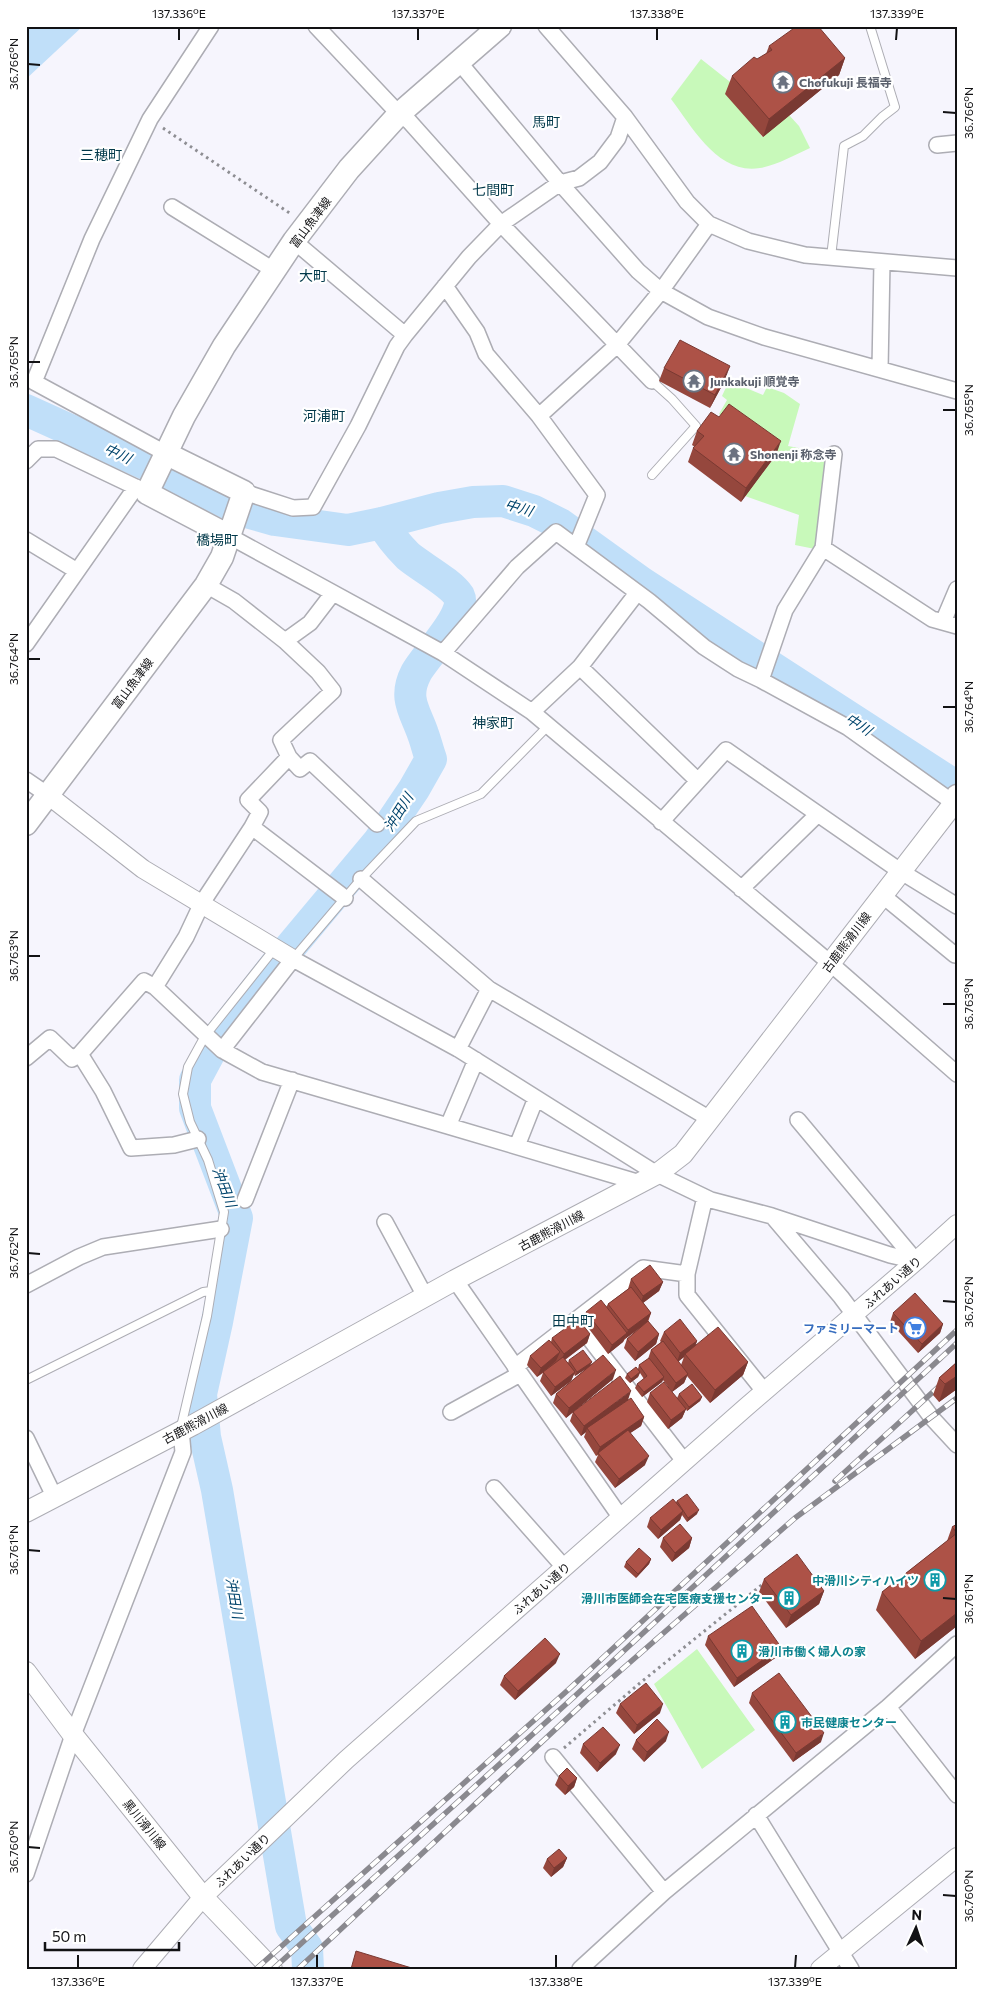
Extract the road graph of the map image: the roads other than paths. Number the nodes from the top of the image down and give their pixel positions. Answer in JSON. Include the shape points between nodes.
{"nodes":[{"id":1,"x":211,"y":26,"type":"edge"},
{"id":2,"x":316,"y":26,"type":"edge"},
{"id":3,"x":546,"y":26,"type":"edge"},
{"id":4,"x":870,"y":26,"type":"edge"},
{"id":5,"x":493,"y":29,"type":"edge"},
{"id":6,"x":459,"y":62,"type":"junction"},
{"id":7,"x":399,"y":114,"type":"junction"},
{"id":8,"x":625,"y":116,"type":"junction"},
{"id":9,"x":957,"y":143,"type":"edge"},
{"id":10,"x":938,"y":145,"type":"dead end"},
{"id":11,"x":560,"y":183,"type":"junction"},
{"id":12,"x":172,"y":207,"type":"dead end"},
{"id":13,"x":501,"y":224,"type":"junction"},
{"id":14,"x":709,"y":224,"type":"junction"},
{"id":15,"x":301,"y":233,"type":"junction"},
{"id":16,"x":831,"y":258,"type":"junction"},
{"id":17,"x":882,"y":262,"type":"junction"},
{"id":18,"x":957,"y":268,"type":"edge"},
{"id":19,"x":275,"y":270,"type":"junction"},
{"id":20,"x":445,"y":286,"type":"junction"},
{"id":21,"x":661,"y":291,"type":"junction"},
{"id":22,"x":405,"y":335,"type":"junction"},
{"id":23,"x":616,"y":346,"type":"junction"},
{"id":24,"x":880,"y":369,"type":"junction"},
{"id":25,"x":652,"y":381,"type":"joint"},
{"id":26,"x":957,"y":391,"type":"edge"},
{"id":27,"x":539,"y":416,"type":"junction"},
{"id":28,"x":167,"y":454,"type":"junction"},
{"id":29,"x":834,"y":454,"type":"dead end"},
{"id":30,"x":26,"y":461,"type":"edge"},
{"id":31,"x":652,"y":474,"type":"dead end"},
{"id":32,"x":142,"y":490,"type":"junction"},
{"id":33,"x":244,"y":492,"type":"junction"},
{"id":34,"x":229,"y":536,"type":"junction"},
{"id":35,"x":26,"y":540,"type":"edge"},
{"id":36,"x":576,"y":547,"type":"junction"},
{"id":37,"x":823,"y":548,"type":"junction"},
{"id":38,"x":77,"y":571,"type":"junction"},
{"id":39,"x":206,"y":585,"type":"junction"},
{"id":40,"x":957,"y":589,"type":"edge"},
{"id":41,"x":333,"y":593,"type":"junction"},
{"id":42,"x":637,"y":593,"type":"junction"},
{"id":43,"x":950,"y":624,"type":"edge"},
{"id":44,"x":28,"y":637,"type":"edge"},
{"id":45,"x":285,"y":641,"type":"junction"},
{"id":46,"x":443,"y":652,"type":"junction"},
{"id":47,"x":580,"y":667,"type":"junction"},
{"id":48,"x":761,"y":680,"type":"junction"},
{"id":49,"x":532,"y":712,"type":"junction"},
{"id":50,"x":548,"y":726,"type":"junction"},
{"id":51,"x":289,"y":757,"type":"junction"},
{"id":52,"x":26,"y":780,"type":"edge"},
{"id":53,"x":698,"y":782,"type":"junction"},
{"id":54,"x":48,"y":795,"type":"junction"},
{"id":55,"x":956,"y":801,"type":"edge"},
{"id":56,"x":818,"y":814,"type":"junction"},
{"id":57,"x":661,"y":822,"type":"junction"},
{"id":58,"x":26,"y":824,"type":"edge"},
{"id":59,"x":377,"y":824,"type":"dead end"},
{"id":60,"x":252,"y":827,"type":"junction"},
{"id":61,"x":900,"y":871,"type":"junction"},
{"id":62,"x":361,"y":878,"type":"junction"},
{"id":63,"x":741,"y":889,"type":"junction"},
{"id":64,"x":882,"y":895,"type":"junction"},
{"id":65,"x":345,"y":898,"type":"junction"},
{"id":66,"x":202,"y":904,"type":"junction"},
{"id":67,"x":957,"y":906,"type":"edge"},
{"id":68,"x":275,"y":948,"type":"junction"},
{"id":69,"x":955,"y":955,"type":"dead end"},
{"id":70,"x":293,"y":959,"type":"junction"},
{"id":71,"x":830,"y":962,"type":"junction"},
{"id":72,"x":155,"y":988,"type":"junction"},
{"id":73,"x":490,"y":989,"type":"junction"},
{"id":74,"x":205,"y":1036,"type":"junction"},
{"id":75,"x":458,"y":1048,"type":"junction"},
{"id":76,"x":222,"y":1050,"type":"junction"},
{"id":77,"x":80,"y":1054,"type":"junction"},
{"id":78,"x":26,"y":1058,"type":"edge"},
{"id":79,"x":476,"y":1060,"type":"junction"},
{"id":80,"x":957,"y":1074,"type":"edge"},
{"id":81,"x":292,"y":1080,"type":"junction"},
{"id":82,"x":536,"y":1098,"type":"junction"},
{"id":83,"x":710,"y":1119,"type":"junction"},
{"id":84,"x":798,"y":1120,"type":"dead end"},
{"id":85,"x":448,"y":1126,"type":"junction"},
{"id":86,"x":198,"y":1138,"type":"junction"},
{"id":87,"x":517,"y":1146,"type":"junction"},
{"id":88,"x":649,"y":1179,"type":"junction"},
{"id":89,"x":705,"y":1197,"type":"junction"},
{"id":90,"x":245,"y":1200,"type":"dead end"},
{"id":91,"x":772,"y":1216,"type":"junction"},
{"id":92,"x":385,"y":1222,"type":"dead end"},
{"id":93,"x":957,"y":1224,"type":"edge"},
{"id":94,"x":221,"y":1229,"type":"junction"},
{"id":95,"x":916,"y":1261,"type":"junction"},
{"id":96,"x":687,"y":1274,"type":"junction"},
{"id":97,"x":455,"y":1280,"type":"junction"},
{"id":98,"x":26,"y":1285,"type":"edge"},
{"id":99,"x":211,"y":1291,"type":"junction"},
{"id":100,"x":425,"y":1296,"type":"junction"},
{"id":101,"x":854,"y":1315,"type":"junction"},
{"id":102,"x":575,"y":1320,"type":"junction"},
{"id":103,"x":517,"y":1370,"type":"junction"},
{"id":104,"x":26,"y":1380,"type":"edge"},
{"id":105,"x":764,"y":1391,"type":"junction"},
{"id":106,"x":451,"y":1412,"type":"dead end"},
{"id":107,"x":187,"y":1428,"type":"junction"},
{"id":108,"x":26,"y":1438,"type":"edge"},
{"id":109,"x":957,"y":1446,"type":"edge"},
{"id":110,"x":684,"y":1462,"type":"junction"},
{"id":111,"x":494,"y":1488,"type":"dead end"},
{"id":112,"x":54,"y":1498,"type":"junction"},
{"id":113,"x":26,"y":1512,"type":"edge"},
{"id":114,"x":621,"y":1518,"type":"junction"},
{"id":115,"x":564,"y":1567,"type":"junction"},
{"id":116,"x":957,"y":1644,"type":"edge"},
{"id":117,"x":26,"y":1672,"type":"edge"},
{"id":118,"x":888,"y":1708,"type":"junction"},
{"id":119,"x":73,"y":1735,"type":"junction"},
{"id":120,"x":554,"y":1757,"type":"road end"},
{"id":121,"x":957,"y":1795,"type":"edge"},
{"id":122,"x":756,"y":1815,"type":"junction"},
{"id":123,"x":957,"y":1857,"type":"edge"},
{"id":124,"x":26,"y":1874,"type":"edge"},
{"id":125,"x":664,"y":1892,"type":"junction"},
{"id":126,"x":203,"y":1897,"type":"junction"},
{"id":127,"x":841,"y":1951,"type":"junction"},
{"id":128,"x":142,"y":1969,"type":"edge"},
{"id":129,"x":272,"y":1969,"type":"edge"},
{"id":130,"x":580,"y":1969,"type":"edge"},
{"id":131,"x":820,"y":1969,"type":"edge"},
{"id":132,"x":852,"y":1969,"type":"edge"}],
"edges":[{"from":1,"to":28,"type":"street","via":[[150,119],[92,239],[34,382]]},
{"from":2,"to":7,"type":"street"},
{"from":3,"to":8,"type":"street"},
{"from":4,"to":16,"type":"lane","via":[[896,107],[863,136],[844,146]]},
{"from":5,"to":6,"type":"main road","name":"富山魚津線"},
{"from":6,"to":7,"type":"main road","name":"富山魚津線"},
{"from":6,"to":11,"type":"street"},
{"from":7,"to":13,"type":"street","via":[[409,121]]},
{"from":7,"to":15,"type":"main road","name":"富山魚津線","via":[[349,169]]},
{"from":8,"to":11,"type":"street","via":[[618,138],[600,162],[579,178]]},
{"from":8,"to":14,"type":"street","via":[[687,202]]},
{"from":9,"to":10,"type":"street"},
{"from":11,"to":13,"type":"street"},
{"from":11,"to":21,"type":"street","via":[[638,271]]},
{"from":12,"to":19,"type":"street"},
{"from":13,"to":20,"type":"street"},
{"from":13,"to":23,"type":"street"},
{"from":14,"to":16,"type":"street","via":[[748,241]]},
{"from":14,"to":21,"type":"street"},
{"from":15,"to":19,"type":"main road","name":"富山魚津線"},
{"from":15,"to":22,"type":"street"},
{"from":16,"to":17,"type":"street"},
{"from":17,"to":18,"type":"street"},
{"from":17,"to":24,"type":"street"},
{"from":19,"to":28,"type":"main road","name":"富山魚津線","via":[[224,346],[184,416]]},
{"from":20,"to":22,"type":"street"},
{"from":20,"to":27,"type":"street","via":[[477,332],[486,354]]},
{"from":21,"to":23,"type":"street"},
{"from":21,"to":24,"type":"street","via":[[708,317],[764,337]]},
{"from":22,"to":33,"type":"street","via":[[314,507],[293,508]]},
{"from":23,"to":25,"type":"street"},
{"from":23,"to":27,"type":"street"},
{"from":24,"to":26,"type":"street"},
{"from":25,"to":31,"type":"lane","via":[[696,426]]},
{"from":27,"to":36,"type":"street","via":[[597,495]]},
{"from":28,"to":32,"type":"main road","name":"富山魚津線"},
{"from":28,"to":33,"type":"main road"},
{"from":29,"to":37,"type":"street"},
{"from":30,"to":32,"type":"street","via":[[38,449],[56,449]]},
{"from":32,"to":34,"type":"main road"},
{"from":32,"to":38,"type":"street"},
{"from":33,"to":34,"type":"main road","name":"富山魚津線"},
{"from":34,"to":39,"type":"main road","name":"富山魚津線","via":[[222,557]]},
{"from":34,"to":41,"type":"street"},
{"from":35,"to":38,"type":"street"},
{"from":36,"to":42,"type":"street"},
{"from":36,"to":46,"type":"street","via":[[556,532],[517,567]]},
{"from":37,"to":43,"type":"street","via":[[932,619]]},
{"from":37,"to":48,"type":"street","via":[[785,610]]},
{"from":38,"to":44,"type":"street"},
{"from":39,"to":45,"type":"street","via":[[234,601]]},
{"from":39,"to":54,"type":"main road","name":"富山魚津線"},
{"from":40,"to":43,"type":"street"},
{"from":41,"to":45,"type":"street","via":[[310,623]]},
{"from":41,"to":46,"type":"street"},
{"from":42,"to":47,"type":"street"},
{"from":42,"to":48,"type":"street","via":[[704,647]]},
{"from":45,"to":51,"type":"street","via":[[334,691],[281,740]]},
{"from":46,"to":49,"type":"street"},
{"from":47,"to":49,"type":"street"},
{"from":47,"to":53,"type":"street"},
{"from":48,"to":55,"type":"street","via":[[847,727]]},
{"from":49,"to":50,"type":"street"},
{"from":50,"to":57,"type":"street"},
{"from":50,"to":62,"type":"lane","via":[[481,794],[416,821]]},
{"from":51,"to":59,"type":"street","via":[[300,769],[310,761]]},
{"from":51,"to":60,"type":"street","via":[[248,800],[260,812]]},
{"from":52,"to":54,"type":"street"},
{"from":53,"to":56,"type":"street","via":[[726,750]]},
{"from":53,"to":57,"type":"street"},
{"from":54,"to":58,"type":"main road","name":"富山魚津線"},
{"from":54,"to":66,"type":"street","via":[[143,869]]},
{"from":55,"to":61,"type":"main road","name":"古鹿熊滑川線"},
{"from":56,"to":61,"type":"street"},
{"from":56,"to":63,"type":"street"},
{"from":57,"to":63,"type":"street"},
{"from":60,"to":65,"type":"street"},
{"from":60,"to":66,"type":"street"},
{"from":61,"to":64,"type":"main road","name":"古鹿熊滑川線"},
{"from":61,"to":67,"type":"street"},
{"from":62,"to":65,"type":"lane"},
{"from":62,"to":73,"type":"street"},
{"from":63,"to":71,"type":"street"},
{"from":64,"to":69,"type":"street"},
{"from":64,"to":71,"type":"main road","name":"古鹿熊滑川線"},
{"from":65,"to":70,"type":"lane"},
{"from":66,"to":68,"type":"street"},
{"from":66,"to":72,"type":"street"},
{"from":68,"to":70,"type":"street"},
{"from":68,"to":74,"type":"lane"},
{"from":70,"to":75,"type":"street"},
{"from":70,"to":76,"type":"street"},
{"from":71,"to":80,"type":"street"},
{"from":71,"to":83,"type":"main road","name":"古鹿熊滑川線"},
{"from":72,"to":74,"type":"street"},
{"from":72,"to":77,"type":"street","via":[[144,981]]},
{"from":73,"to":75,"type":"street"},
{"from":73,"to":83,"type":"street"},
{"from":74,"to":76,"type":"street"},
{"from":74,"to":86,"type":"lane","via":[[188,1067],[184,1094],[190,1122]]},
{"from":75,"to":79,"type":"street"},
{"from":76,"to":81,"type":"street","via":[[262,1072]]},
{"from":77,"to":78,"type":"street","via":[[72,1059],[50,1038]]},
{"from":77,"to":86,"type":"street","via":[[103,1091],[131,1148],[174,1145]]},
{"from":79,"to":82,"type":"street"},
{"from":79,"to":85,"type":"street"},
{"from":81,"to":85,"type":"street"},
{"from":81,"to":90,"type":"street"},
{"from":82,"to":87,"type":"street"},
{"from":82,"to":88,"type":"street"},
{"from":83,"to":88,"type":"main road","name":"古鹿熊滑川線","via":[[683,1154]]},
{"from":84,"to":95,"type":"street"},
{"from":85,"to":87,"type":"street"},
{"from":86,"to":94,"type":"lane","via":[[224,1212]]},
{"from":87,"to":88,"type":"street"},
{"from":88,"to":89,"type":"street"},
{"from":88,"to":97,"type":"main road","name":"古鹿熊滑川線"},
{"from":89,"to":91,"type":"street"},
{"from":89,"to":96,"type":"street"},
{"from":91,"to":95,"type":"street"},
{"from":91,"to":101,"type":"street"},
{"from":92,"to":100,"type":"street"},
{"from":93,"to":95,"type":"street","name":"ふれあい通り"},
{"from":94,"to":98,"type":"street","via":[[103,1247]]},
{"from":94,"to":99,"type":"lane"},
{"from":95,"to":101,"type":"street","name":"ふれあい通り"},
{"from":96,"to":102,"type":"street","via":[[643,1268]]},
{"from":96,"to":105,"type":"street","via":[[687,1295]]},
{"from":97,"to":100,"type":"main road","name":"古鹿熊滑川線"},
{"from":97,"to":103,"type":"street"},
{"from":99,"to":104,"type":"lane","via":[[203,1292]]},
{"from":99,"to":107,"type":"lane"},
{"from":100,"to":107,"type":"main road","name":"古鹿熊滑川線"},
{"from":101,"to":105,"type":"street","name":"ふれあい通り"},
{"from":101,"to":109,"type":"street"},
{"from":102,"to":103,"type":"street"},
{"from":102,"to":110,"type":"street"},
{"from":103,"to":106,"type":"street"},
{"from":103,"to":114,"type":"street"},
{"from":105,"to":110,"type":"street","name":"ふれあい通り"},
{"from":107,"to":112,"type":"main road","name":"古鹿熊滑川線"},
{"from":107,"to":119,"type":"street","via":[[183,1452]]},
{"from":108,"to":112,"type":"street"},
{"from":110,"to":114,"type":"street","name":"ふれあい通り"},
{"from":111,"to":115,"type":"street"},
{"from":112,"to":113,"type":"main road","name":"古鹿熊滑川線"},
{"from":114,"to":115,"type":"street","name":"ふれあい通り"},
{"from":115,"to":126,"type":"street","name":"ふれあい通り","via":[[346,1760]]},
{"from":116,"to":118,"type":"street"},
{"from":117,"to":119,"type":"main road","name":"黒川滑川線"},
{"from":118,"to":121,"type":"street"},
{"from":118,"to":122,"type":"street"},
{"from":119,"to":124,"type":"street"},
{"from":119,"to":126,"type":"main road","name":"黒川滑川線"},
{"from":120,"to":125,"type":"street"},
{"from":122,"to":125,"type":"street"},
{"from":122,"to":127,"type":"street"},
{"from":123,"to":127,"type":"street"},
{"from":125,"to":130,"type":"street"},
{"from":126,"to":128,"type":"street","name":"ふれあい通り"},
{"from":126,"to":129,"type":"main road","name":"黒川滑川線"},
{"from":127,"to":131,"type":"street"},
{"from":127,"to":132,"type":"street"}]}
